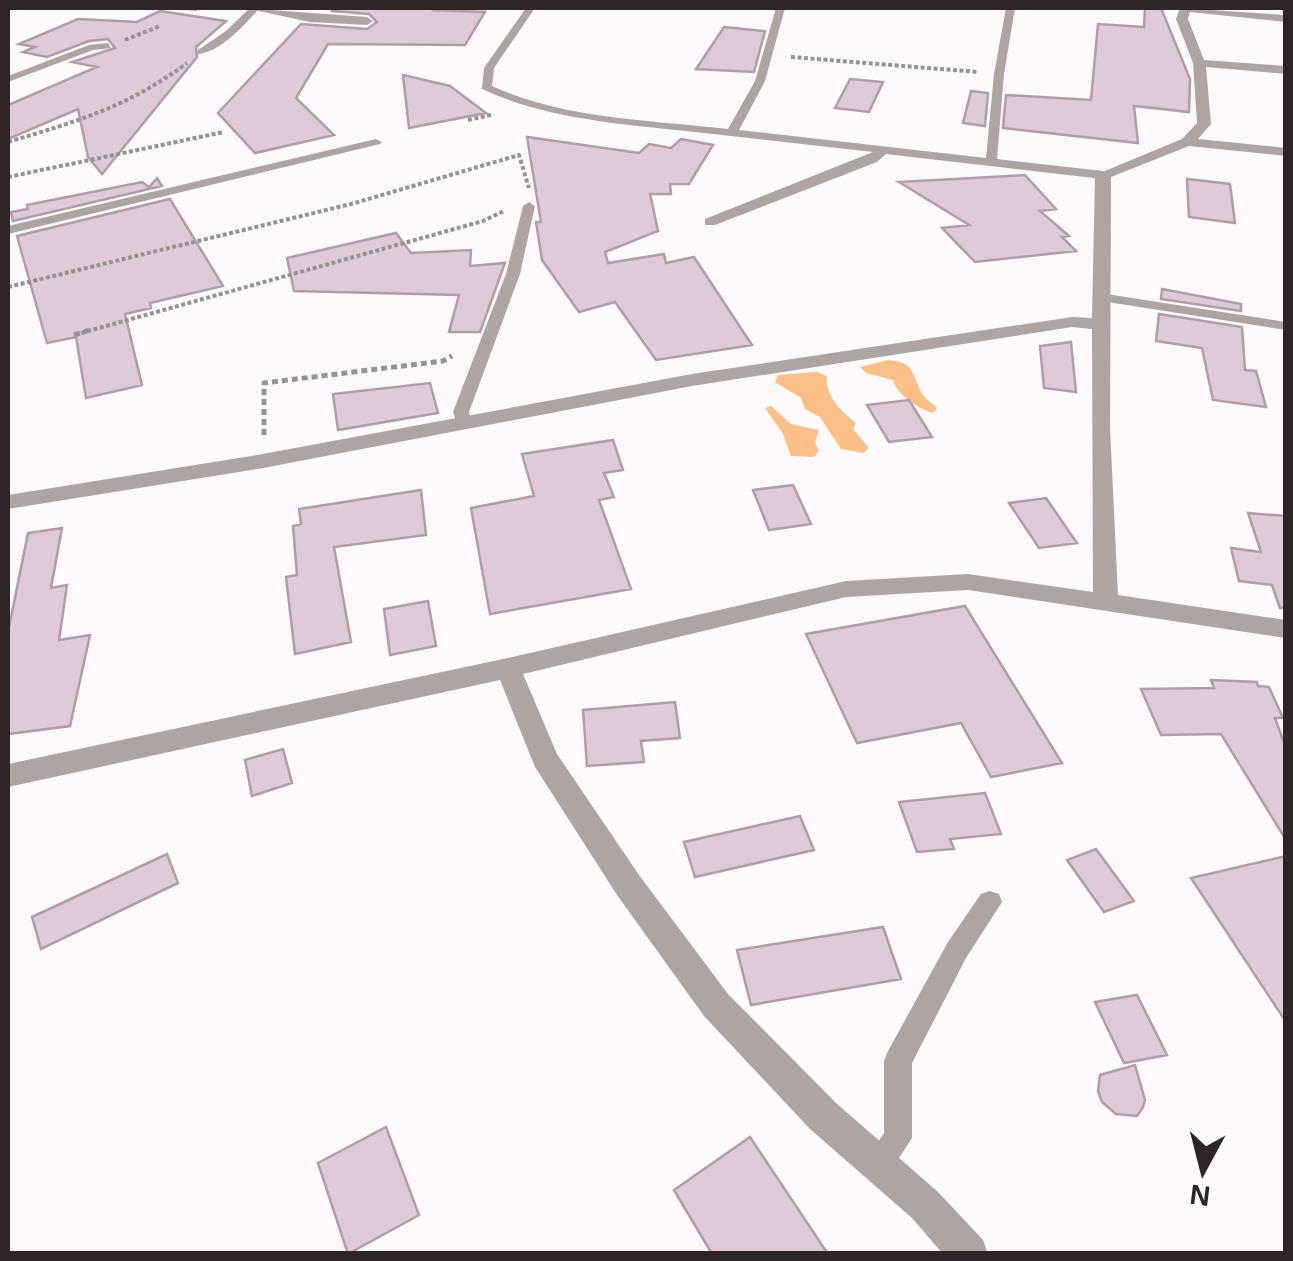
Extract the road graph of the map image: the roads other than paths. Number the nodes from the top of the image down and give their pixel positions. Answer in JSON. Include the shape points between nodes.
{"nodes":[{"id":1,"x":171,"y":8,"type":"edge"},
{"id":2,"x":194,"y":8,"type":"edge"},
{"id":3,"x":252,"y":8,"type":"edge"},
{"id":4,"x":530,"y":8,"type":"edge"},
{"id":5,"x":781,"y":8,"type":"edge"},
{"id":6,"x":1011,"y":8,"type":"edge"},
{"id":7,"x":1185,"y":8,"type":"edge"},
{"id":8,"x":1286,"y":18,"type":"edge"},
{"id":9,"x":367,"y":21,"type":"dead end"},
{"id":10,"x":108,"y":46,"type":"road end"},
{"id":11,"x":202,"y":52,"type":"road end"},
{"id":12,"x":1199,"y":63,"type":"junction"},
{"id":13,"x":1286,"y":70,"type":"edge"},
{"id":14,"x":8,"y":79,"type":"edge"},
{"id":15,"x":732,"y":132,"type":"junction"},
{"id":16,"x":376,"y":142,"type":"dead end"},
{"id":17,"x":1187,"y":142,"type":"junction"},
{"id":18,"x":882,"y":152,"type":"junction"},
{"id":19,"x":1286,"y":152,"type":"edge"},
{"id":20,"x":991,"y":164,"type":"junction"},
{"id":21,"x":1102,"y":175,"type":"junction"},
{"id":22,"x":529,"y":206,"type":"road end"},
{"id":23,"x":710,"y":222,"type":"dead end"},
{"id":24,"x":8,"y":230,"type":"edge"},
{"id":25,"x":1100,"y":297,"type":"junction"},
{"id":26,"x":1099,"y":324,"type":"junction"},
{"id":27,"x":1286,"y":326,"type":"edge"},
{"id":28,"x":464,"y":423,"type":"junction"},
{"id":29,"x":8,"y":502,"type":"edge"},
{"id":30,"x":1106,"y":606,"type":"junction"},
{"id":31,"x":1286,"y":629,"type":"edge"},
{"id":32,"x":508,"y":668,"type":"junction"},
{"id":33,"x":8,"y":776,"type":"edge"},
{"id":34,"x":990,"y":902,"type":"dead end"},
{"id":35,"x":878,"y":1165,"type":"junction"},
{"id":36,"x":969,"y":1254,"type":"edge"}],
"edges":[{"from":1,"to":2,"type":"lane"},
{"from":3,"to":9,"type":"street"},
{"from":3,"to":11,"type":"lane"},
{"from":4,"to":15,"type":"lane","via":[[489,68],[486,87],[571,113]]},
{"from":5,"to":15,"type":"lane","via":[[760,81]]},
{"from":6,"to":20,"type":"lane"},
{"from":7,"to":8,"type":"street"},
{"from":7,"to":12,"type":"street","via":[[1182,18]]},
{"from":10,"to":14,"type":"lane"},
{"from":12,"to":13,"type":"street"},
{"from":12,"to":17,"type":"street","via":[[1204,124]]},
{"from":15,"to":18,"type":"lane"},
{"from":16,"to":24,"type":"lane"},
{"from":17,"to":19,"type":"street"},
{"from":17,"to":21,"type":"street"},
{"from":18,"to":20,"type":"lane"},
{"from":18,"to":23,"type":"lane"},
{"from":20,"to":21,"type":"lane"},
{"from":21,"to":25,"type":"street"},
{"from":22,"to":28,"type":"lane","via":[[513,274],[461,412]]},
{"from":25,"to":26,"type":"street"},
{"from":25,"to":27,"type":"lane"},
{"from":26,"to":28,"type":"street","via":[[1072,322],[692,380]]},
{"from":26,"to":30,"type":"street"},
{"from":28,"to":29,"type":"street"},
{"from":30,"to":31,"type":"street"},
{"from":30,"to":32,"type":"street","via":[[968,582],[846,589]]},
{"from":32,"to":33,"type":"street"},
{"from":32,"to":35,"type":"street","via":[[545,758],[716,1005]]},
{"from":34,"to":35,"type":"lane","via":[[898,1061],[898,1138]]},
{"from":35,"to":36,"type":"street"}]}
